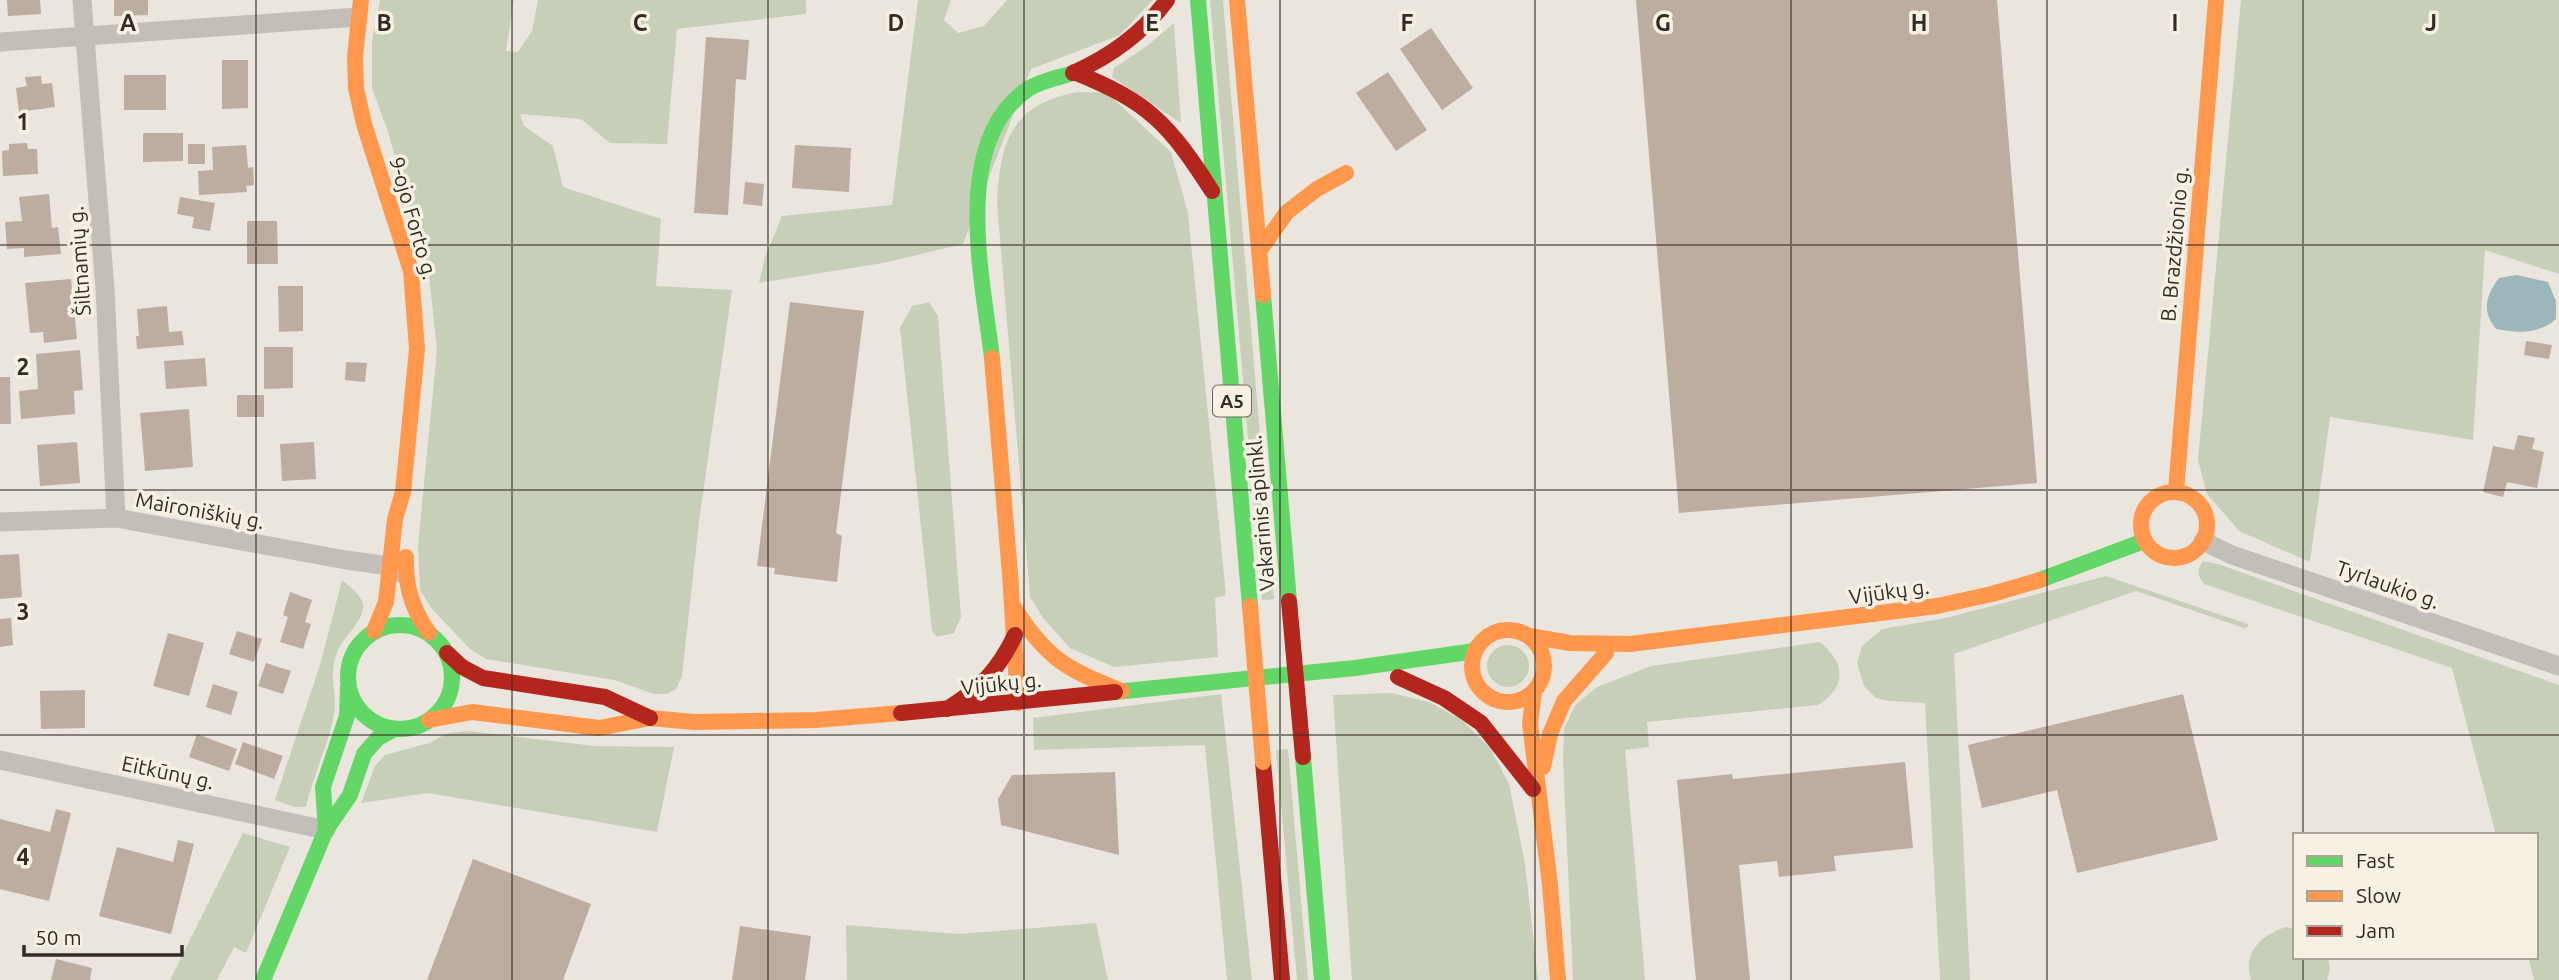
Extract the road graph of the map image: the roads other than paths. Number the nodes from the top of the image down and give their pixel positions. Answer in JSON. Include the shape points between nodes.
{"nodes":[{"id":1,"x":82,"y":0,"type":"edge"},
{"id":2,"x":1167,"y":0,"type":"edge"},
{"id":3,"x":1198,"y":0,"type":"edge"},
{"id":4,"x":1237,"y":0,"type":"edge"},
{"id":5,"x":2216,"y":0,"type":"edge"},
{"id":6,"x":359,"y":8,"type":"edge"},
{"id":7,"x":85,"y":36,"type":"junction"},
{"id":8,"x":0,"y":43,"type":"edge"},
{"id":9,"x":1074,"y":72,"type":"junction"},
{"id":10,"x":1346,"y":173,"type":"dead end"},
{"id":11,"x":1214,"y":196,"type":"junction"},
{"id":12,"x":1259,"y":251,"type":"junction"},
{"id":13,"x":2176,"y":491,"type":"junction"},
{"id":14,"x":116,"y":518,"type":"junction"},
{"id":15,"x":0,"y":522,"type":"edge"},
{"id":16,"x":2144,"y":541,"type":"junction"},
{"id":17,"x":2203,"y":541,"type":"junction"},
{"id":18,"x":397,"y":572,"type":"junction"},
{"id":19,"x":1013,"y":606,"type":"junction"},
{"id":20,"x":374,"y":631,"type":"junction"},
{"id":21,"x":429,"y":633,"type":"junction"},
{"id":22,"x":1015,"y":635,"type":"junction"},
{"id":23,"x":1530,"y":636,"type":"junction"},
{"id":24,"x":1630,"y":644,"type":"junction"},
{"id":25,"x":1475,"y":651,"type":"junction"},
{"id":26,"x":447,"y":653,"type":"junction"},
{"id":27,"x":1606,"y":653,"type":"junction"},
{"id":28,"x":2559,"y":666,"type":"edge"},
{"id":29,"x":1355,"y":668,"type":"junction"},
{"id":30,"x":1398,"y":677,"type":"junction"},
{"id":31,"x":1436,"y":679,"type":"dead end"},
{"id":32,"x":1460,"y":684,"type":"dead end"},
{"id":33,"x":1538,"y":686,"type":"junction"},
{"id":34,"x":348,"y":687,"type":"junction"},
{"id":35,"x":1122,"y":691,"type":"junction"},
{"id":36,"x":1487,"y":696,"type":"junction"},
{"id":37,"x":1018,"y":703,"type":"junction"},
{"id":38,"x":947,"y":709,"type":"junction"},
{"id":39,"x":1503,"y":718,"type":"dead end"},
{"id":40,"x":650,"y":719,"type":"junction"},
{"id":41,"x":429,"y":720,"type":"junction"},
{"id":42,"x":394,"y":729,"type":"junction"},
{"id":43,"x":1514,"y":740,"type":"dead end"},
{"id":44,"x":0,"y":760,"type":"edge"},
{"id":45,"x":1536,"y":788,"type":"junction"},
{"id":46,"x":326,"y":830,"type":"junction"},
{"id":47,"x":263,"y":980,"type":"edge"},
{"id":48,"x":1282,"y":980,"type":"edge"},
{"id":49,"x":1322,"y":980,"type":"edge"},
{"id":50,"x":1558,"y":980,"type":"edge"}],
"edges":[{"from":1,"to":7,"type":"street","name":"Šiltnamių g."},
{"from":2,"to":9,"type":"main road","via":[[1122,47]]},
{"from":3,"to":11,"type":"main road","name":"Vakarinis aplinkl.","number":"A5"},
{"from":4,"to":12,"type":"main road","name":"Vakarinis aplinkl.","number":"A5"},
{"from":5,"to":13,"type":"main road","name":"B. Brazdžionio g."},
{"from":6,"to":7,"type":"street"},
{"from":6,"to":18,"type":"main road","name":"9-ojo Forto g.","via":[[356,88],[411,271],[415,305],[416,349],[403,492],[395,519]]},
{"from":7,"to":8,"type":"street"},
{"from":7,"to":14,"type":"street","name":"Šiltnamių g.","via":[[105,289]]},
{"from":9,"to":11,"type":"main road","via":[[1115,88],[1151,110],[1188,153]]},
{"from":9,"to":19,"type":"main road","via":[[1041,82],[1007,106],[986,145],[981,174],[981,248]]},
{"from":10,"to":12,"type":"main road","via":[[1287,212]]},
{"from":11,"to":48,"type":"main road","name":"Vakarinis aplinkl.","number":"A5","bridge":true},
{"from":12,"to":49,"type":"main road","name":"Vakarinis aplinkl.","number":"A5","bridge":true},
{"from":13,"to":16,"type":"main road","via":[[2153,498],[2146,507],[2141,518]]},
{"from":13,"to":17,"type":"main road","via":[[2196,500],[2203,509],[2207,531]]},
{"from":14,"to":15,"type":"street","name":"Maironiškių g."},
{"from":14,"to":18,"type":"street","name":"Maironiškių g."},
{"from":16,"to":17,"type":"main road","via":[[2153,551],[2178,558]]},
{"from":16,"to":24,"type":"main road","name":"Vijūkų g.","via":[[2042,579],[1937,606]]},
{"from":17,"to":28,"type":"street","name":"Tyrlaukio g.","via":[[2232,555]]},
{"from":18,"to":20,"type":"main road","name":"9-ojo Forto g."},
{"from":18,"to":21,"type":"main road","name":"9-ojo Forto g.","via":[[417,618]]},
{"from":19,"to":22,"type":"main road"},
{"from":19,"to":35,"type":"main road","via":[[1035,640],[1057,661]]},
{"from":20,"to":21,"type":"main road","via":[[402,624]]},
{"from":20,"to":34,"type":"main road","via":[[352,655]]},
{"from":21,"to":26,"type":"main road"},
{"from":22,"to":37,"type":"main road"},
{"from":22,"to":38,"type":"main road","via":[[990,679]]},
{"from":23,"to":24,"type":"main road","name":"Vijūkų g.","via":[[1570,643]]},
{"from":23,"to":25,"type":"main road","via":[[1518,630],[1493,632]]},
{"from":23,"to":33,"type":"main road","via":[[1544,657]]},
{"from":24,"to":27,"type":"main road","name":"Vijūkų g."},
{"from":25,"to":29,"type":"main road","name":"Vijūkų g."},
{"from":25,"to":36,"type":"main road","via":[[1472,673]]},
{"from":26,"to":40,"type":"main road","name":"Vijūkų g.","via":[[483,678],[604,697]]},
{"from":26,"to":41,"type":"main road","via":[[452,683],[440,710]]},
{"from":27,"to":33,"type":"main road","name":"Vijūkų g."},
{"from":27,"to":45,"type":"main road","via":[[1564,701]]},
{"from":29,"to":30,"type":"main road","name":"Vijūkų g."},
{"from":29,"to":35,"type":"main road","name":"Vijūkų g."},
{"from":30,"to":31,"type":"main road","name":"Vijūkų g."},
{"from":30,"to":45,"type":"main road","via":[[1444,698],[1481,723]]},
{"from":32,"to":36,"type":"main road"},
{"from":33,"to":36,"type":"main road","via":[[1514,702]]},
{"from":33,"to":45,"type":"main road","via":[[1530,723]]},
{"from":34,"to":42,"type":"main road","via":[[365,716]]},
{"from":34,"to":46,"type":"main road","via":[[347,716],[324,787]]},
{"from":35,"to":37,"type":"main road","name":"Vijūkų g."},
{"from":36,"to":39,"type":"main road"},
{"from":37,"to":38,"type":"main road","name":"Vijūkų g."},
{"from":38,"to":40,"type":"main road","name":"Vijūkų g.","via":[[752,722]]},
{"from":40,"to":41,"type":"main road","name":"Vijūkų g.","via":[[599,728],[472,712]]},
{"from":41,"to":42,"type":"main road"},
{"from":42,"to":46,"type":"main road","via":[[364,754],[349,795]]},
{"from":43,"to":45,"type":"main road"},
{"from":44,"to":46,"type":"street","name":"Eitkūnų g."},
{"from":45,"to":50,"type":"main road"},
{"from":46,"to":47,"type":"main road"}]}
